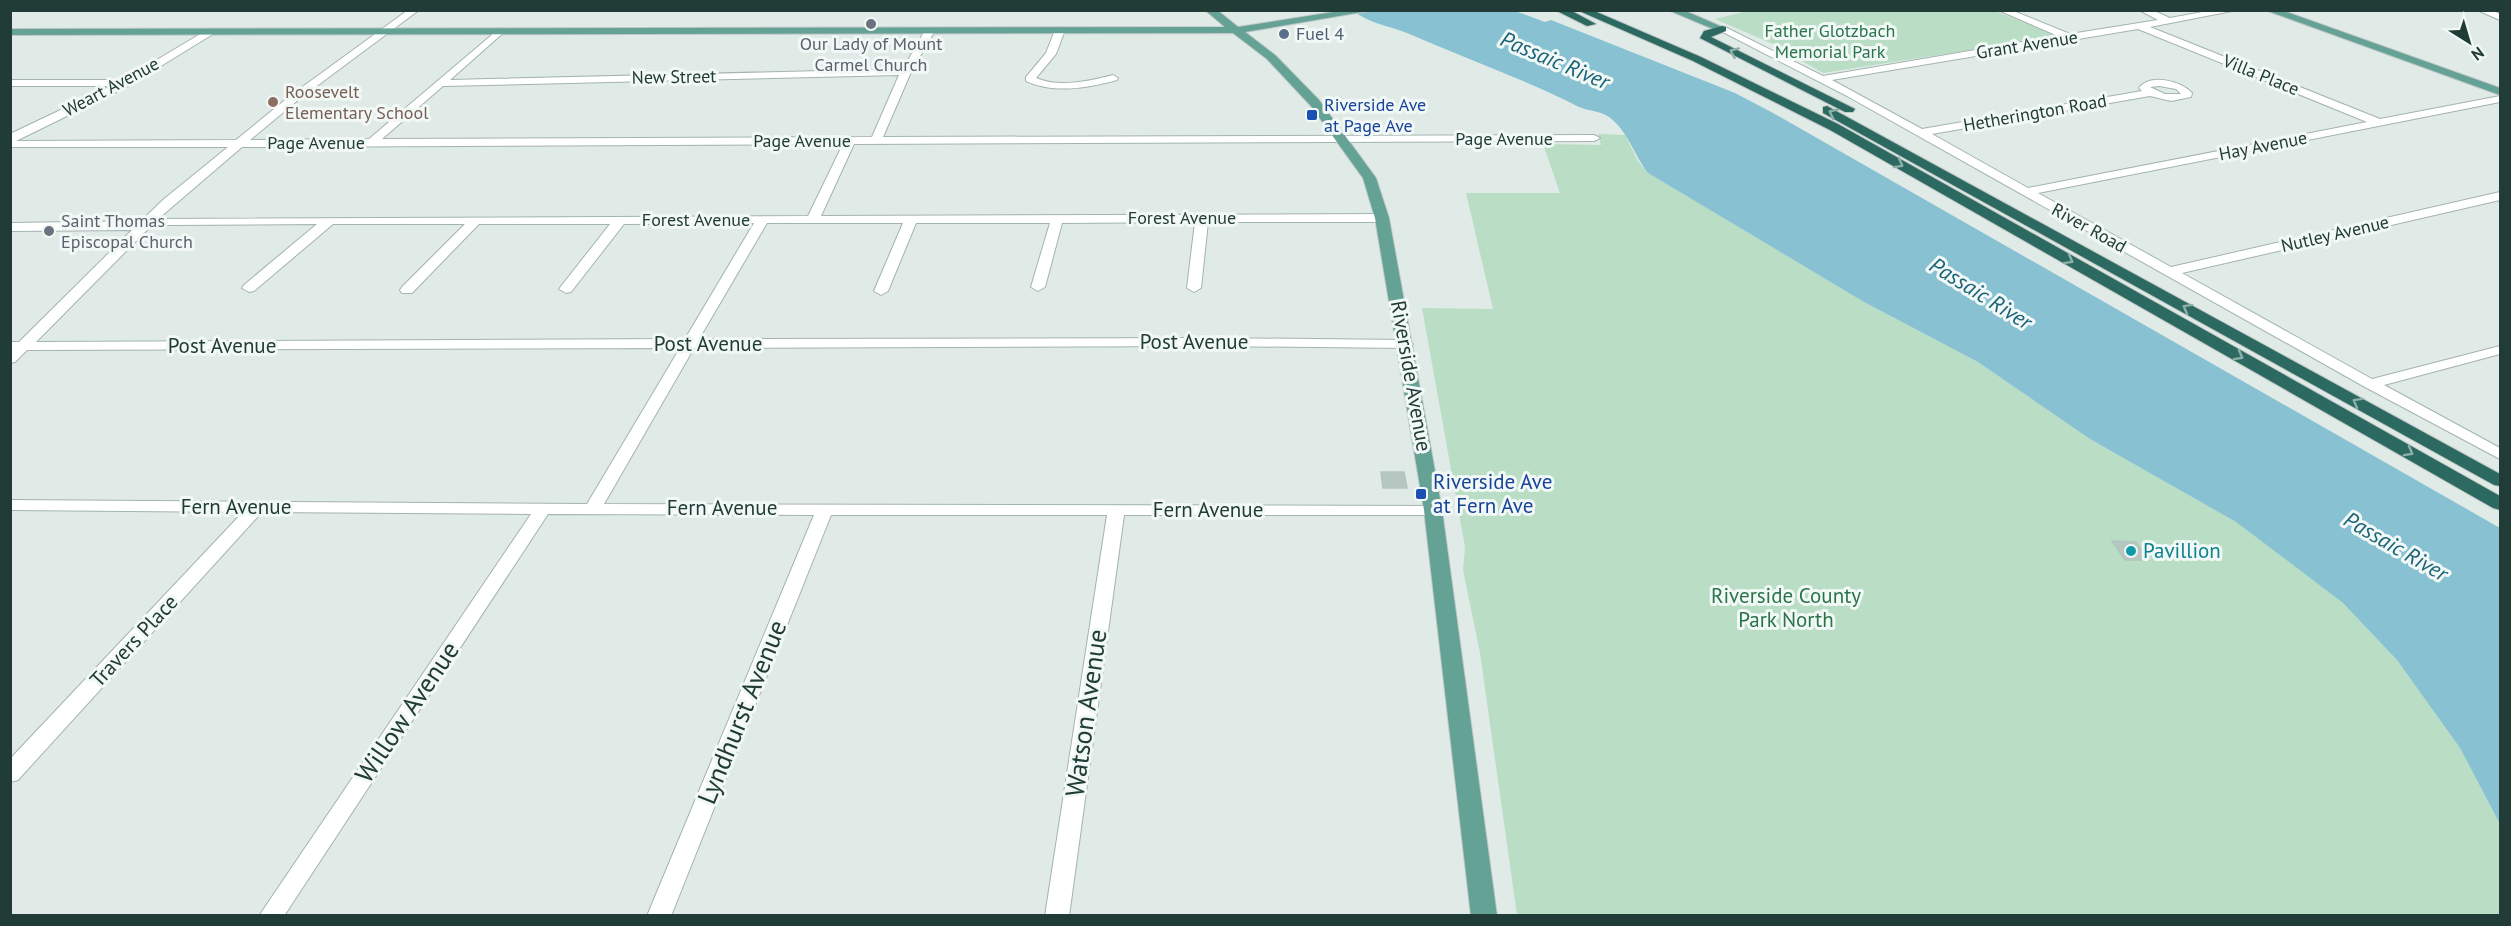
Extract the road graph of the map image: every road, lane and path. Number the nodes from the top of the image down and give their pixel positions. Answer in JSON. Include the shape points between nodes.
{"nodes":[{"id":1,"x":414,"y":10,"type":"edge"},
{"id":2,"x":1210,"y":10,"type":"edge"},
{"id":3,"x":1370,"y":10,"type":"edge"},
{"id":4,"x":1560,"y":10,"type":"edge"},
{"id":5,"x":1582,"y":10,"type":"edge"},
{"id":6,"x":1607,"y":10,"type":"edge"},
{"id":7,"x":1672,"y":10,"type":"edge"},
{"id":8,"x":2002,"y":10,"type":"edge"},
{"id":9,"x":2143,"y":10,"type":"edge"},
{"id":10,"x":2233,"y":10,"type":"edge"},
{"id":11,"x":2270,"y":10,"type":"edge"},
{"id":12,"x":2481,"y":10,"type":"edge"},
{"id":13,"x":2500,"y":17,"type":"edge"},
{"id":14,"x":2171,"y":21,"type":"junction"},
{"id":15,"x":2141,"y":26,"type":"junction"},
{"id":16,"x":1722,"y":29,"type":"junction"},
{"id":17,"x":1060,"y":30,"type":"junction"},
{"id":18,"x":1238,"y":30,"type":"junction"},
{"id":19,"x":385,"y":31,"type":"junction"},
{"id":20,"x":10,"y":32,"type":"edge"},
{"id":21,"x":210,"y":32,"type":"junction"},
{"id":22,"x":500,"y":32,"type":"junction"},
{"id":23,"x":929,"y":32,"type":"junction"},
{"id":24,"x":2072,"y":38,"type":"junction"},
{"id":25,"x":906,"y":72,"type":"junction"},
{"id":26,"x":1113,"y":78,"type":"dead end"},
{"id":27,"x":1821,"y":79,"type":"junction"},
{"id":28,"x":10,"y":83,"type":"edge"},
{"id":29,"x":126,"y":83,"type":"junction"},
{"id":30,"x":443,"y":83,"type":"junction"},
{"id":31,"x":2500,"y":92,"type":"edge"},
{"id":32,"x":2150,"y":93,"type":"dead end"},
{"id":33,"x":2500,"y":99,"type":"edge"},
{"id":34,"x":2380,"y":123,"type":"junction"},
{"id":35,"x":1920,"y":133,"type":"junction"},
{"id":36,"x":1594,"y":138,"type":"dead end"},
{"id":37,"x":10,"y":139,"type":"edge"},
{"id":38,"x":1343,"y":140,"type":"junction"},
{"id":39,"x":850,"y":141,"type":"junction"},
{"id":40,"x":876,"y":141,"type":"junction"},
{"id":41,"x":237,"y":143,"type":"junction"},
{"id":42,"x":370,"y":143,"type":"junction"},
{"id":43,"x":1863,"y":143,"type":"junction"},
{"id":44,"x":10,"y":144,"type":"edge"},
{"id":45,"x":2025,"y":192,"type":"junction"},
{"id":46,"x":2500,"y":196,"type":"edge"},
{"id":47,"x":1202,"y":218,"type":"junction"},
{"id":48,"x":1382,"y":218,"type":"junction"},
{"id":49,"x":1057,"y":219,"type":"junction"},
{"id":50,"x":620,"y":220,"type":"junction"},
{"id":51,"x":812,"y":220,"type":"junction"},
{"id":52,"x":911,"y":220,"type":"junction"},
{"id":53,"x":475,"y":221,"type":"junction"},
{"id":54,"x":762,"y":221,"type":"junction"},
{"id":55,"x":328,"y":222,"type":"junction"},
{"id":56,"x":144,"y":225,"type":"junction"},
{"id":57,"x":10,"y":227,"type":"edge"},
{"id":58,"x":2169,"y":272,"type":"junction"},
{"id":59,"x":2124,"y":273,"type":"junction"},
{"id":60,"x":1038,"y":287,"type":"dead end"},
{"id":61,"x":249,"y":288,"type":"dead end"},
{"id":62,"x":1194,"y":288,"type":"dead end"},
{"id":63,"x":566,"y":289,"type":"dead end"},
{"id":64,"x":407,"y":290,"type":"dead end"},
{"id":65,"x":881,"y":291,"type":"dead end"},
{"id":66,"x":689,"y":344,"type":"junction"},
{"id":67,"x":1406,"y":344,"type":"junction"},
{"id":68,"x":17,"y":346,"type":"edge"},
{"id":69,"x":2500,"y":350,"type":"edge"},
{"id":70,"x":10,"y":359,"type":"edge"},
{"id":71,"x":2370,"y":384,"type":"junction"},
{"id":72,"x":2500,"y":454,"type":"edge"},
{"id":73,"x":2500,"y":481,"type":"edge"},
{"id":74,"x":2500,"y":504,"type":"edge"},
{"id":75,"x":10,"y":505,"type":"edge"},
{"id":76,"x":257,"y":507,"type":"junction"},
{"id":77,"x":825,"y":508,"type":"junction"},
{"id":78,"x":543,"y":509,"type":"junction"},
{"id":79,"x":592,"y":509,"type":"junction"},
{"id":80,"x":1116,"y":510,"type":"junction"},
{"id":81,"x":1434,"y":510,"type":"junction"},
{"id":82,"x":10,"y":774,"type":"edge"},
{"id":83,"x":271,"y":915,"type":"edge"},
{"id":84,"x":659,"y":915,"type":"edge"},
{"id":85,"x":1057,"y":915,"type":"edge"},
{"id":86,"x":1484,"y":915,"type":"edge"}],
"edges":[{"from":1,"to":19,"type":"street"},
{"from":2,"to":18,"type":"main road","name":"Riverside Avenue"},
{"from":3,"to":18,"type":"main road"},
{"from":4,"to":43,"type":"highway"},
{"from":5,"to":43,"type":"highway","via":[[1724,71]]},
{"from":59,"to":6,"type":"highway","one_way":true,"via":[[1797,94]]},
{"from":7,"to":16,"type":"main road","name":"River Road"},
{"from":8,"to":24,"type":"street"},
{"from":9,"to":14,"type":"street"},
{"from":10,"to":14,"type":"street","name":"Grant Avenue"},
{"from":11,"to":31,"type":"main road"},
{"from":12,"to":13,"type":"street"},
{"from":14,"to":15,"type":"street","name":"Grant Avenue"},
{"from":15,"to":24,"type":"street","name":"Grant Avenue"},
{"from":15,"to":34,"type":"street","name":"Villa Place"},
{"from":16,"to":27,"type":"street","name":"River Road"},
{"from":59,"to":16,"type":"highway","one_way":true,"via":[[1897,135],[1705,38],[1708,33]]},
{"from":17,"to":18,"type":"main road"},
{"from":17,"to":23,"type":"main road"},
{"from":17,"to":26,"type":"street","via":[[1051,54],[1030,79],[1064,84]]},
{"from":18,"to":38,"type":"main road","name":"Riverside Avenue","via":[[1287,71]]},
{"from":19,"to":21,"type":"main road"},
{"from":19,"to":22,"type":"main road"},
{"from":19,"to":41,"type":"street"},
{"from":20,"to":21,"type":"main road"},
{"from":21,"to":29,"type":"street","name":"Weart Avenue"},
{"from":22,"to":23,"type":"main road"},
{"from":22,"to":30,"type":"street"},
{"from":23,"to":25,"type":"street"},
{"from":24,"to":27,"type":"street","name":"Grant Avenue"},
{"from":25,"to":30,"type":"street","name":"New Street"},
{"from":25,"to":40,"type":"street"},
{"from":27,"to":35,"type":"street","name":"River Road"},
{"from":28,"to":29,"type":"street"},
{"from":29,"to":37,"type":"street","name":"Weart Avenue"},
{"from":30,"to":42,"type":"street"},
{"from":32,"to":35,"type":"street","name":"Hetherington Road"},
{"from":33,"to":34,"type":"street","name":"Hay Avenue"},
{"from":34,"to":45,"type":"street","name":"Hay Avenue"},
{"from":35,"to":45,"type":"street","name":"River Road"},
{"from":36,"to":38,"type":"street","name":"Page Avenue"},
{"from":38,"to":40,"type":"street","name":"Page Avenue"},
{"from":38,"to":48,"type":"main road","name":"Riverside Avenue","via":[[1369,178]]},
{"from":39,"to":40,"type":"street","name":"Page Avenue"},
{"from":39,"to":42,"type":"street","name":"Page Avenue"},
{"from":39,"to":51,"type":"street"},
{"from":41,"to":42,"type":"street","name":"Page Avenue"},
{"from":41,"to":44,"type":"street","name":"Page Avenue"},
{"from":41,"to":56,"type":"street"},
{"from":43,"to":74,"type":"highway","one_way":true},
{"from":45,"to":58,"type":"street","name":"River Road"},
{"from":46,"to":58,"type":"street","name":"Nutley Avenue"},
{"from":47,"to":48,"type":"street","name":"Forest Avenue"},
{"from":47,"to":49,"type":"street","name":"Forest Avenue"},
{"from":47,"to":62,"type":"street"},
{"from":48,"to":67,"type":"main road","name":"Riverside Avenue"},
{"from":49,"to":52,"type":"street","name":"Forest Avenue"},
{"from":49,"to":60,"type":"street"},
{"from":50,"to":53,"type":"street","name":"Forest Avenue"},
{"from":50,"to":54,"type":"street","name":"Forest Avenue"},
{"from":50,"to":63,"type":"street"},
{"from":51,"to":52,"type":"street","name":"Forest Avenue"},
{"from":51,"to":54,"type":"street","name":"Forest Avenue"},
{"from":52,"to":65,"type":"street"},
{"from":53,"to":55,"type":"street","name":"Forest Avenue"},
{"from":53,"to":64,"type":"street"},
{"from":54,"to":66,"type":"street"},
{"from":55,"to":56,"type":"street","name":"Forest Avenue","via":[[167,221]]},
{"from":55,"to":61,"type":"street"},
{"from":56,"to":57,"type":"street","name":"Forest Avenue"},
{"from":56,"to":68,"type":"street"},
{"from":58,"to":71,"type":"street","name":"River Road"},
{"from":73,"to":59,"type":"highway","one_way":true},
{"from":66,"to":67,"type":"street","name":"Post Avenue"},
{"from":66,"to":68,"type":"street","name":"Post Avenue"},
{"from":66,"to":79,"type":"street"},
{"from":67,"to":81,"type":"main road","name":"Riverside Avenue"},
{"from":68,"to":70,"type":"street"},
{"from":69,"to":71,"type":"street"},
{"from":71,"to":72,"type":"street","name":"River Road"},
{"from":75,"to":76,"type":"street","name":"Fern Avenue"},
{"from":76,"to":78,"type":"street","name":"Fern Avenue"},
{"from":76,"to":82,"type":"street","name":"Travers Place"},
{"from":77,"to":79,"type":"street","name":"Fern Avenue"},
{"from":77,"to":80,"type":"street","name":"Fern Avenue"},
{"from":77,"to":84,"type":"street","name":"Lyndhurst Avenue"},
{"from":78,"to":79,"type":"street","name":"Fern Avenue"},
{"from":78,"to":83,"type":"street","name":"Willow Avenue"},
{"from":80,"to":81,"type":"street","name":"Fern Avenue"},
{"from":80,"to":85,"type":"street","name":"Watson Avenue"},
{"from":81,"to":86,"type":"main road","name":"Riverside Avenue"}]}
